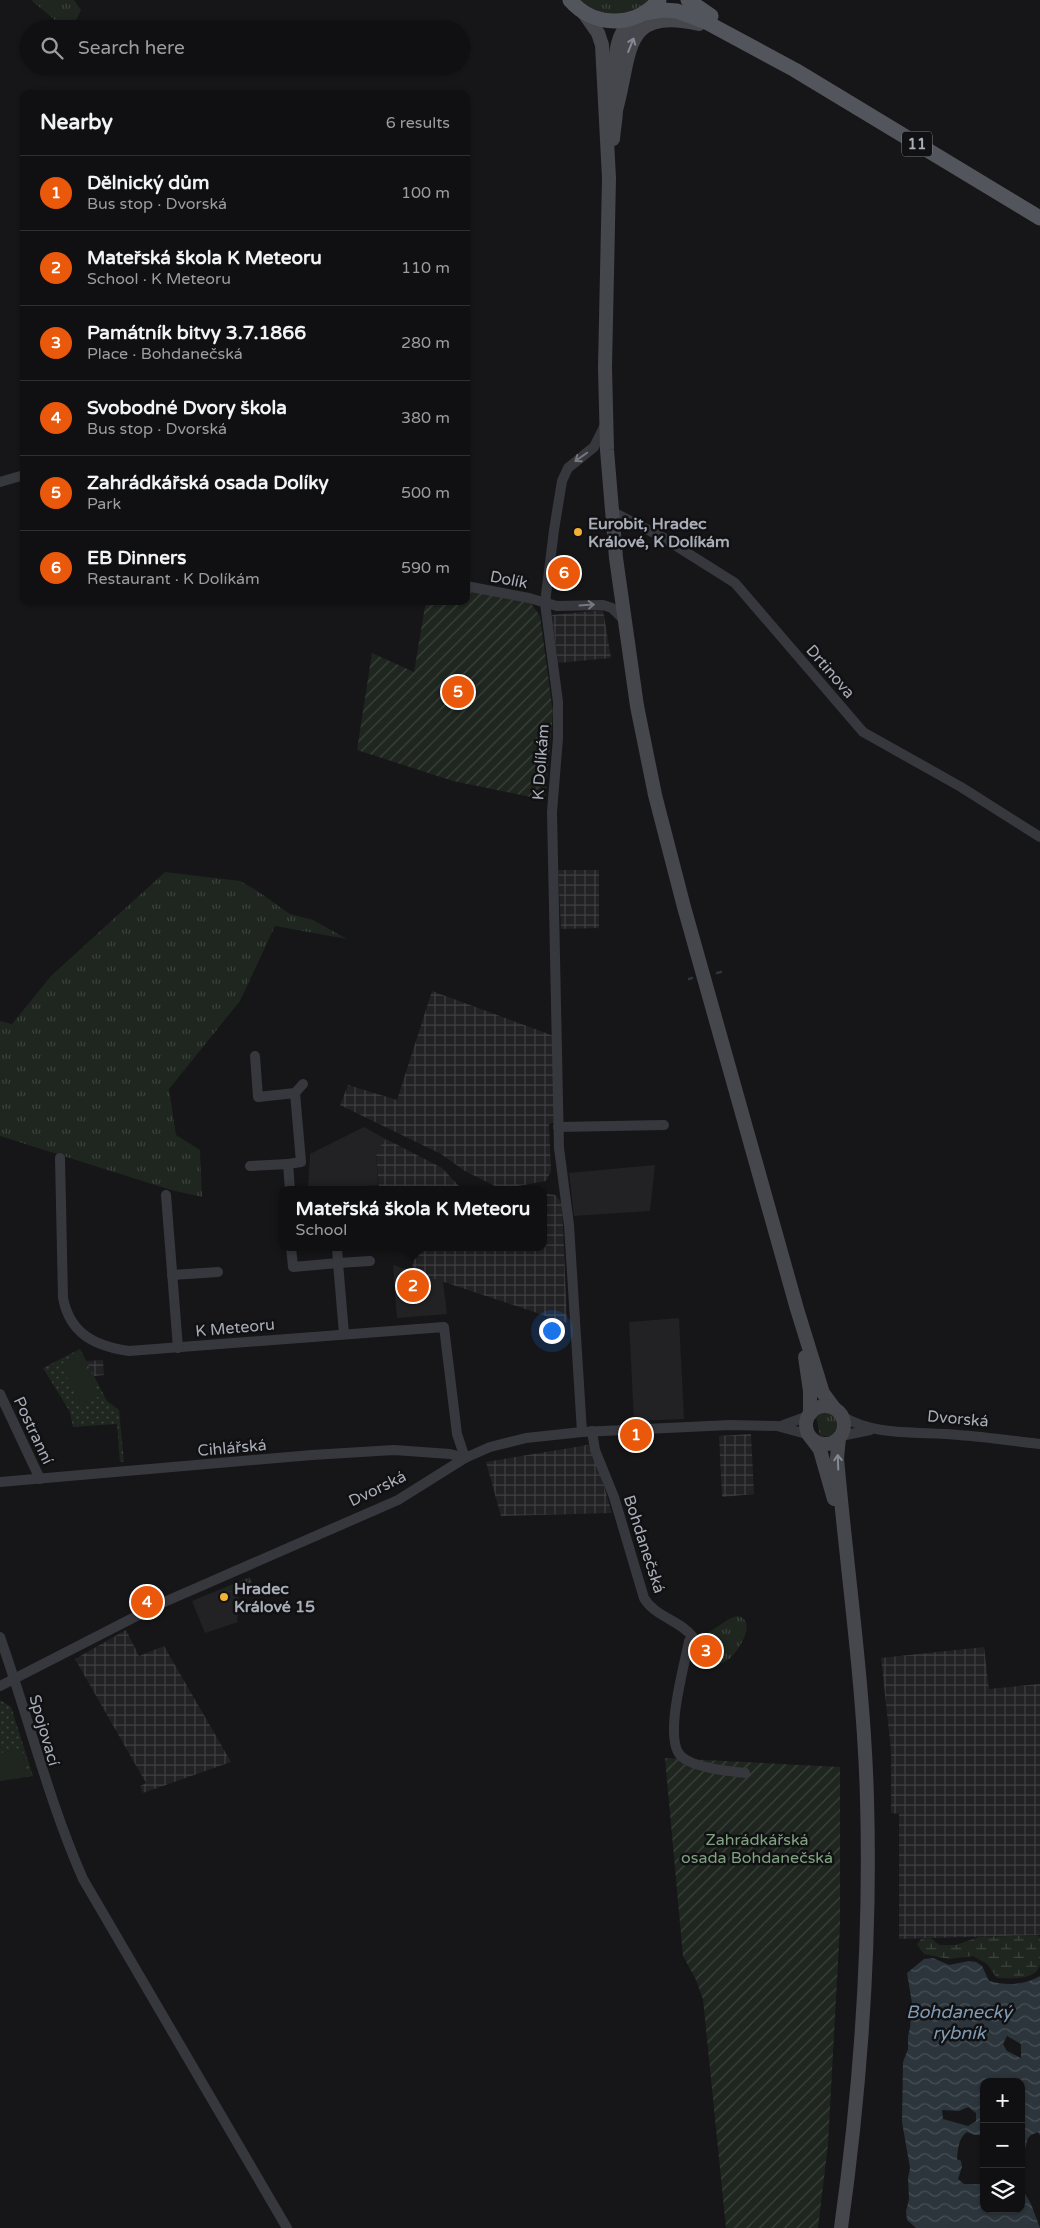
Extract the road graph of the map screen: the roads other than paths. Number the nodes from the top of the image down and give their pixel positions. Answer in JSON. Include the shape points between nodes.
{"nodes":[{"id":1,"x":570,"y":0,"type":"edge"},
{"id":2,"x":659,"y":0,"type":"edge"},
{"id":3,"x":688,"y":0,"type":"edge"},
{"id":4,"x":696,"y":0,"type":"edge"},
{"id":5,"x":584,"y":13,"type":"junction"},
{"id":6,"x":641,"y":15,"type":"junction"},
{"id":7,"x":714,"y":18,"type":"junction"},
{"id":8,"x":724,"y":33,"type":"junction"},
{"id":9,"x":795,"y":70,"type":"junction"},
{"id":10,"x":616,"y":110,"type":"junction"},
{"id":11,"x":609,"y":178,"type":"junction"},
{"id":12,"x":1040,"y":218,"type":"edge"},
{"id":13,"x":606,"y":417,"type":"junction"},
{"id":14,"x":20,"y":476,"type":"edge"},
{"id":15,"x":0,"y":482,"type":"edge"},
{"id":16,"x":611,"y":511,"type":"junction"},
{"id":17,"x":470,"y":587,"type":"edge"},
{"id":18,"x":545,"y":603,"type":"junction"},
{"id":19,"x":623,"y":619,"type":"junction"},
{"id":20,"x":1040,"y":837,"type":"edge"},
{"id":21,"x":255,"y":1056,"type":"dead end"},
{"id":22,"x":303,"y":1084,"type":"dead end"},
{"id":23,"x":295,"y":1093,"type":"junction"},
{"id":24,"x":664,"y":1125,"type":"dead end"},
{"id":25,"x":558,"y":1127,"type":"junction"},
{"id":26,"x":60,"y":1158,"type":"dead end"},
{"id":27,"x":288,"y":1164,"type":"junction"},
{"id":28,"x":250,"y":1166,"type":"dead end"},
{"id":29,"x":290,"y":1186,"type":"edge"},
{"id":30,"x":166,"y":1195,"type":"dead end"},
{"id":31,"x":291,"y":1251,"type":"edge"},
{"id":32,"x":337,"y":1251,"type":"edge"},
{"id":33,"x":370,"y":1261,"type":"dead end"},
{"id":34,"x":338,"y":1264,"type":"junction"},
{"id":35,"x":218,"y":1272,"type":"dead end"},
{"id":36,"x":172,"y":1275,"type":"junction"},
{"id":37,"x":797,"y":1309,"type":"junction"},
{"id":38,"x":344,"y":1334,"type":"junction"},
{"id":39,"x":178,"y":1348,"type":"junction"},
{"id":40,"x":0,"y":1394,"type":"edge"},
{"id":41,"x":838,"y":1412,"type":"junction"},
{"id":42,"x":809,"y":1415,"type":"junction"},
{"id":43,"x":777,"y":1426,"type":"junction"},
{"id":44,"x":873,"y":1429,"type":"junction"},
{"id":45,"x":587,"y":1432,"type":"junction"},
{"id":46,"x":811,"y":1437,"type":"junction"},
{"id":47,"x":840,"y":1437,"type":"junction"},
{"id":48,"x":1040,"y":1444,"type":"edge"},
{"id":49,"x":465,"y":1458,"type":"junction"},
{"id":50,"x":40,"y":1479,"type":"junction"},
{"id":51,"x":0,"y":1482,"type":"edge"},
{"id":52,"x":845,"y":1545,"type":"junction"},
{"id":53,"x":0,"y":1637,"type":"edge"},
{"id":54,"x":16,"y":1680,"type":"junction"},
{"id":55,"x":0,"y":1686,"type":"edge"},
{"id":56,"x":745,"y":1773,"type":"dead end"},
{"id":57,"x":287,"y":2228,"type":"edge"},
{"id":58,"x":842,"y":2228,"type":"edge"}],
"edges":[{"from":1,"to":5,"type":"main road"},
{"from":2,"to":6,"type":"main road"},
{"from":3,"to":7,"type":"main road","number":"11"},
{"from":4,"to":7,"type":"main road"},
{"from":5,"to":6,"type":"main road","via":[[614,22]]},
{"from":5,"to":11,"type":"main road","via":[[602,45]]},
{"from":6,"to":8,"type":"main road","number":"11","via":[[663,10],[677,11]]},
{"from":6,"to":10,"type":"main road","via":[[625,27],[618,41]]},
{"from":7,"to":9,"type":"main road","number":"11"},
{"from":8,"to":9,"type":"main road","number":"11"},
{"from":10,"to":8,"type":"main road","one_way":true,"via":[[628,53],[642,29],[666,19],[701,24]]},
{"from":9,"to":12,"type":"main road","number":"11"},
{"from":10,"to":11,"type":"main road"},
{"from":11,"to":13,"type":"main road"},
{"from":13,"to":16,"type":"main road"},
{"from":13,"to":18,"type":"street","name":"K Dolíkám","one_way":true,"via":[[597,442],[568,468],[562,481]]},
{"from":14,"to":15,"type":"street"},
{"from":16,"to":19,"type":"main road"},
{"from":16,"to":20,"type":"street","name":"Drtinova","via":[[662,537],[735,583],[863,732],[961,787]]},
{"from":17,"to":18,"type":"street","name":"Dolík"},
{"from":18,"to":19,"type":"street","name":"Dolík","one_way":true,"via":[[562,607],[603,605],[612,608]]},
{"from":18,"to":25,"type":"street","name":"K Dolíkám","via":[[558,702],[552,812]]},
{"from":19,"to":37,"type":"main road","via":[[655,795]]},
{"from":21,"to":23,"type":"street","via":[[258,1097]]},
{"from":22,"to":23,"type":"street"},
{"from":23,"to":27,"type":"street","via":[[301,1162]]},
{"from":24,"to":25,"type":"street"},
{"from":25,"to":45,"type":"street","name":"K Dolíkám"},
{"from":26,"to":39,"type":"street","name":"K Meteoru","via":[[62,1289],[64,1307],[70,1318],[82,1335],[108,1348],[129,1351]]},
{"from":27,"to":28,"type":"street"},
{"from":27,"to":29,"type":"street"},
{"from":30,"to":36,"type":"street"},
{"from":31,"to":34,"type":"street","via":[[293,1267]]},
{"from":32,"to":34,"type":"street"},
{"from":33,"to":34,"type":"street"},
{"from":34,"to":38,"type":"street"},
{"from":35,"to":36,"type":"street"},
{"from":36,"to":39,"type":"street"},
{"from":37,"to":41,"type":"main road","via":[[823,1393]]},
{"from":37,"to":42,"type":"main road","via":[[810,1391]]},
{"from":38,"to":39,"type":"street","name":"K Meteoru"},
{"from":38,"to":49,"type":"street","name":"K Meteoru","via":[[444,1327],[457,1434]]},
{"from":40,"to":50,"type":"street","name":"Postranní"},
{"from":41,"to":42,"type":"main road","name":"Dvorská","via":[[818,1407]]},
{"from":41,"to":44,"type":"street","name":"Dvorská","via":[[855,1424]]},
{"from":41,"to":47,"type":"main road","via":[[844,1425]]},
{"from":42,"to":43,"type":"street","name":"Dvorská"},
{"from":42,"to":46,"type":"main road","via":[[806,1427]]},
{"from":43,"to":45,"type":"street","name":"Dvorská"},
{"from":43,"to":46,"type":"street","name":"Dvorská"},
{"from":44,"to":47,"type":"street","name":"Dvorská"},
{"from":44,"to":48,"type":"street","name":"Dvorská","via":[[959,1434]]},
{"from":45,"to":49,"type":"street","name":"Dvorská","via":[[526,1438]]},
{"from":45,"to":56,"type":"street","name":"Bohdanečská","via":[[614,1497],[644,1598],[656,1611],[688,1630],[693,1637],[689,1641],[676,1703],[674,1735],[677,1750],[682,1757],[693,1762]]},
{"from":46,"to":47,"type":"main road","name":"Dvorská","via":[[817,1442],[829,1443]]},
{"from":46,"to":52,"type":"main road","via":[[825,1464]]},
{"from":52,"to":47,"type":"main road","one_way":true,"via":[[837,1458]]},
{"from":49,"to":50,"type":"street","name":"Cihlářská","via":[[394,1450]]},
{"from":49,"to":54,"type":"street","name":"Dvorská","via":[[398,1500],[162,1603]]},
{"from":50,"to":51,"type":"street","name":"Cihlářská"},
{"from":52,"to":58,"type":"main road","via":[[856,1635],[868,1846],[866,1971],[858,2093]]},
{"from":53,"to":54,"type":"street","name":"Spojovací"},
{"from":54,"to":55,"type":"street","name":"Dvorská"},
{"from":54,"to":57,"type":"street","name":"Spojovací","via":[[26,1722],[62,1831],[83,1879]]}]}
